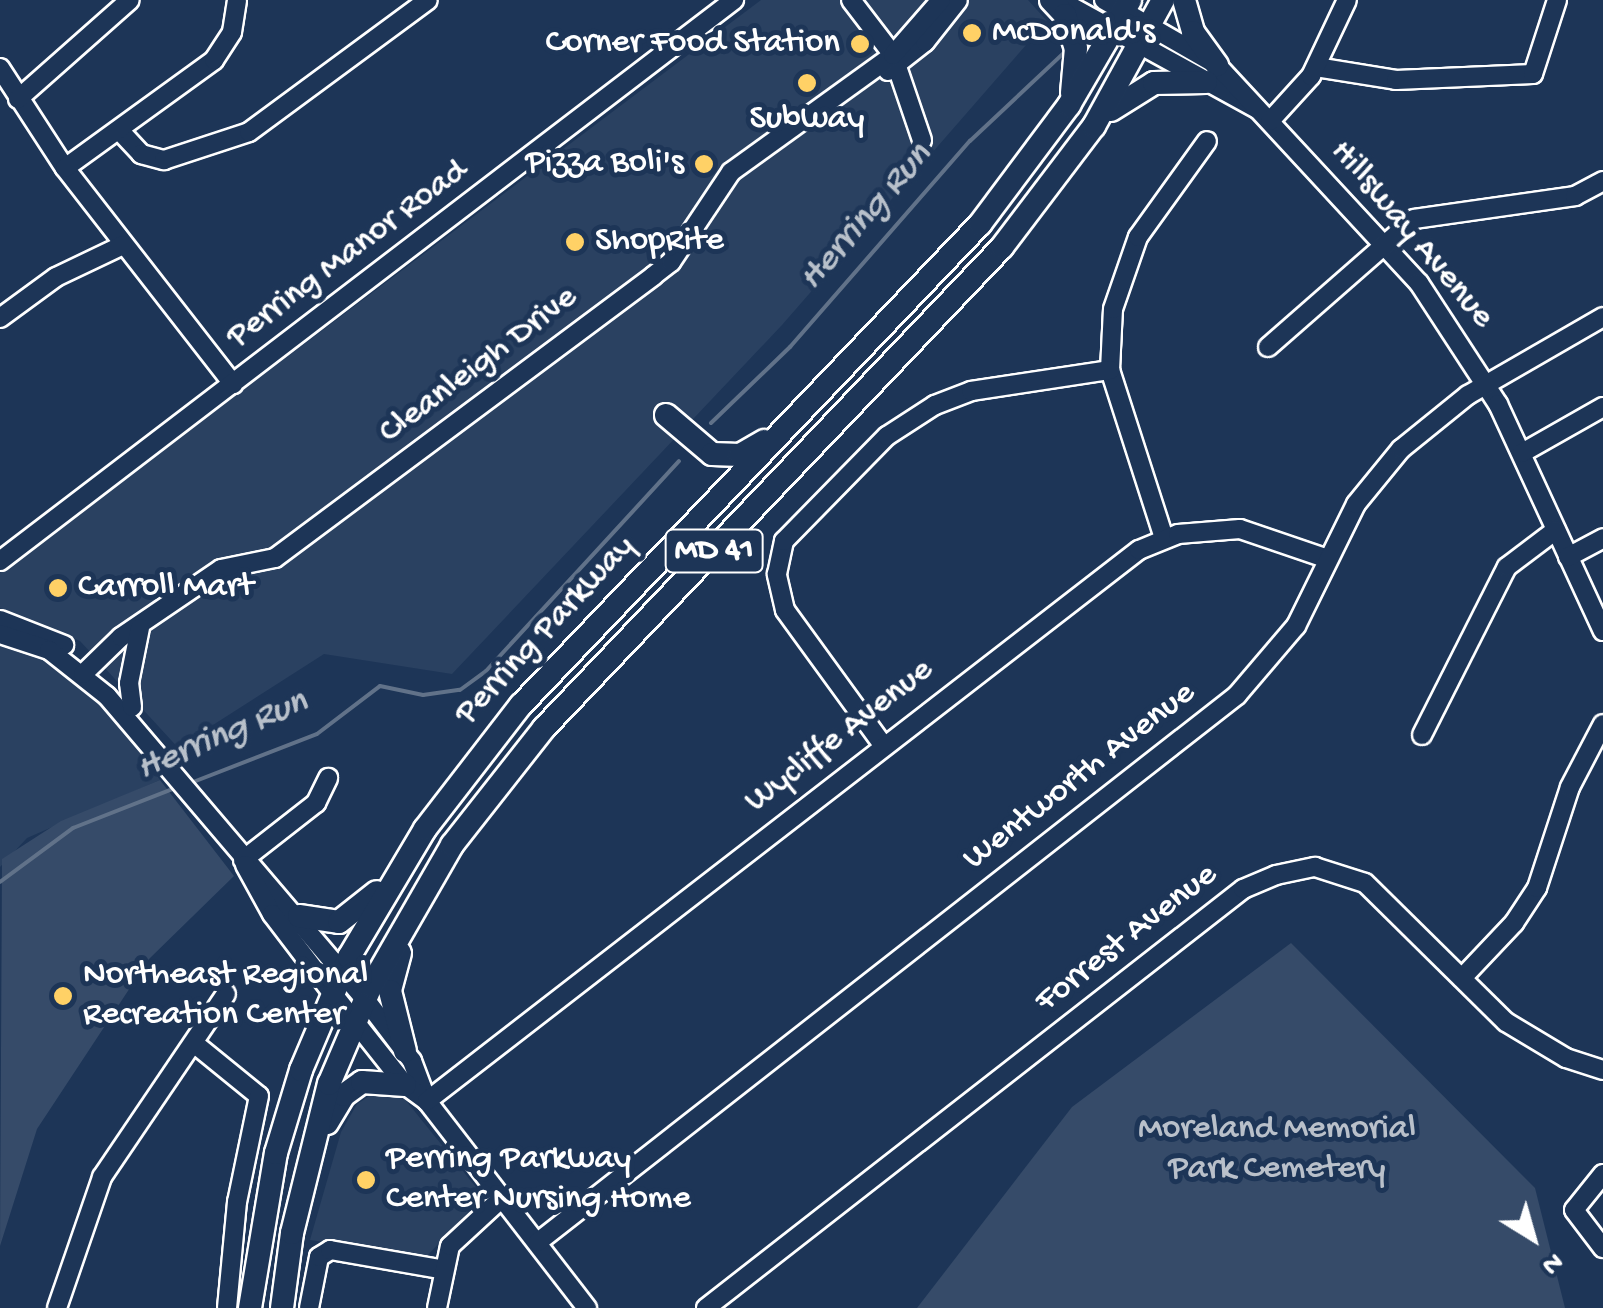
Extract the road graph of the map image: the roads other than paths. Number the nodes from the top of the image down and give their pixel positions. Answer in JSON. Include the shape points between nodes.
{"nodes":[{"id":1,"x":130,"y":0,"type":"edge"},
{"id":2,"x":237,"y":0,"type":"edge"},
{"id":3,"x":428,"y":0,"type":"edge"},
{"id":4,"x":734,"y":0,"type":"edge"},
{"id":5,"x":851,"y":0,"type":"edge"},
{"id":6,"x":941,"y":0,"type":"edge"},
{"id":7,"x":958,"y":0,"type":"edge"},
{"id":8,"x":1051,"y":0,"type":"edge"},
{"id":9,"x":1059,"y":0,"type":"edge"},
{"id":10,"x":1163,"y":0,"type":"edge"},
{"id":11,"x":1184,"y":0,"type":"edge"},
{"id":12,"x":1347,"y":0,"type":"edge"},
{"id":13,"x":1557,"y":0,"type":"edge"},
{"id":14,"x":1119,"y":10,"type":"edge"},
{"id":15,"x":1147,"y":34,"type":"junction"},
{"id":16,"x":895,"y":61,"type":"junction"},
{"id":17,"x":1316,"y":67,"type":"junction"},
{"id":18,"x":1,"y":72,"type":"edge"},
{"id":19,"x":1212,"y":73,"type":"junction"},
{"id":20,"x":18,"y":100,"type":"junction"},
{"id":21,"x":1070,"y":105,"type":"junction"},
{"id":22,"x":1264,"y":115,"type":"junction"},
{"id":23,"x":1094,"y":126,"type":"junction"},
{"id":24,"x":120,"y":130,"type":"junction"},
{"id":25,"x":922,"y":140,"type":"dead end"},
{"id":26,"x":1207,"y":141,"type":"dead end"},
{"id":27,"x":65,"y":168,"type":"junction"},
{"id":28,"x":1603,"y":180,"type":"edge"},
{"id":29,"x":1383,"y":242,"type":"junction"},
{"id":30,"x":123,"y":245,"type":"junction"},
{"id":31,"x":1603,"y":317,"type":"edge"},
{"id":32,"x":0,"y":318,"type":"edge"},
{"id":33,"x":1268,"y":348,"type":"dead end"},
{"id":34,"x":1110,"y":370,"type":"junction"},
{"id":35,"x":233,"y":384,"type":"junction"},
{"id":36,"x":1487,"y":384,"type":"junction"},
{"id":37,"x":1603,"y":408,"type":"edge"},
{"id":38,"x":666,"y":415,"type":"dead end"},
{"id":39,"x":799,"y":415,"type":"junction"},
{"id":40,"x":1522,"y":453,"type":"junction"},
{"id":41,"x":1556,"y":530,"type":"junction"},
{"id":42,"x":1164,"y":538,"type":"junction"},
{"id":43,"x":1603,"y":538,"type":"edge"},
{"id":44,"x":1568,"y":556,"type":"junction"},
{"id":45,"x":1328,"y":559,"type":"junction"},
{"id":46,"x":0,"y":561,"type":"edge"},
{"id":47,"x":0,"y":620,"type":"edge"},
{"id":48,"x":140,"y":628,"type":"junction"},
{"id":49,"x":1603,"y":631,"type":"edge"},
{"id":50,"x":0,"y":634,"type":"edge"},
{"id":51,"x":91,"y":673,"type":"junction"},
{"id":52,"x":132,"y":707,"type":"junction"},
{"id":53,"x":1603,"y":724,"type":"edge"},
{"id":54,"x":1422,"y":735,"type":"dead end"},
{"id":55,"x":883,"y":745,"type":"junction"},
{"id":56,"x":178,"y":776,"type":"junction"},
{"id":57,"x":328,"y":778,"type":"dead end"},
{"id":58,"x":425,"y":830,"type":"junction"},
{"id":59,"x":243,"y":860,"type":"junction"},
{"id":60,"x":420,"y":894,"type":"junction"},
{"id":61,"x":298,"y":916,"type":"junction"},
{"id":62,"x":343,"y":972,"type":"junction"},
{"id":63,"x":1462,"y":978,"type":"junction"},
{"id":64,"x":226,"y":994,"type":"dead end"},
{"id":65,"x":333,"y":994,"type":"junction"},
{"id":66,"x":365,"y":999,"type":"junction"},
{"id":67,"x":355,"y":1022,"type":"junction"},
{"id":68,"x":194,"y":1044,"type":"junction"},
{"id":69,"x":405,"y":1050,"type":"junction"},
{"id":70,"x":1603,"y":1070,"type":"edge"},
{"id":71,"x":404,"y":1085,"type":"junction"},
{"id":72,"x":427,"y":1101,"type":"junction"},
{"id":73,"x":307,"y":1162,"type":"junction"},
{"id":74,"x":1603,"y":1174,"type":"edge"},
{"id":75,"x":504,"y":1198,"type":"junction"},
{"id":76,"x":538,"y":1242,"type":"junction"},
{"id":77,"x":1603,"y":1248,"type":"edge"},
{"id":78,"x":440,"y":1269,"type":"junction"},
{"id":79,"x":57,"y":1308,"type":"edge"},
{"id":80,"x":227,"y":1308,"type":"edge"},
{"id":81,"x":250,"y":1308,"type":"edge"},
{"id":82,"x":282,"y":1308,"type":"edge"},
{"id":83,"x":309,"y":1308,"type":"edge"},
{"id":84,"x":436,"y":1308,"type":"edge"},
{"id":85,"x":587,"y":1308,"type":"edge"},
{"id":86,"x":706,"y":1308,"type":"edge"}],
"edges":[{"from":1,"to":20,"type":"street"},
{"from":2,"to":24,"type":"street","via":[[232,32],[214,60]]},
{"from":3,"to":24,"type":"street","via":[[250,132],[164,160],[141,154]]},
{"from":4,"to":35,"type":"street","name":"Perring Manor Road"},
{"from":5,"to":16,"type":"street"},
{"from":6,"to":16,"type":"street","name":"Cleanleigh Drive"},
{"from":7,"to":16,"type":"street","name":"Cleanleigh Drive"},
{"from":8,"to":21,"type":"main road","via":[[1065,15],[1076,48]]},
{"from":9,"to":14,"type":"street","name":"Hillsway Avenue"},
{"from":10,"to":15,"type":"main road","name":"Perring Parkway","number":"MD 41"},
{"from":11,"to":19,"type":"main road"},
{"from":12,"to":17,"type":"street"},
{"from":13,"to":17,"type":"street","via":[[1533,74],[1396,80]]},
{"from":14,"to":15,"type":"street","name":"Hillsway Avenue"},
{"from":14,"to":21,"type":"main road","name":"Perring Parkway","number":"MD 41"},
{"from":15,"to":19,"type":"street","name":"Hillsway Avenue"},
{"from":15,"to":23,"type":"main road","name":"Perring Parkway","number":"MD 41"},
{"from":16,"to":25,"type":"street"},
{"from":16,"to":48,"type":"street","name":"Cleanleigh Drive","via":[[868,73],[732,172],[671,262],[653,276],[275,558],[221,570]]},
{"from":17,"to":22,"type":"street"},
{"from":18,"to":20,"type":"street"},
{"from":19,"to":22,"type":"street","name":"Hillsway Avenue"},
{"from":19,"to":23,"type":"main road","via":[[1136,90]]},
{"from":20,"to":27,"type":"street"},
{"from":21,"to":39,"type":"main road","name":"Perring Parkway","number":"MD 41","via":[[980,224]]},
{"from":22,"to":29,"type":"street","name":"Hillsway Avenue"},
{"from":23,"to":60,"type":"main road","name":"Perring Parkway","number":"MD 41","via":[[975,276],[532,742]]},
{"from":24,"to":27,"type":"street"},
{"from":26,"to":34,"type":"street","via":[[1127,258],[1114,309]]},
{"from":27,"to":30,"type":"street"},
{"from":28,"to":29,"type":"street","via":[[1558,199],[1420,217]]},
{"from":29,"to":33,"type":"street"},
{"from":29,"to":36,"type":"street","name":"Hillsway Avenue","via":[[1442,314]]},
{"from":30,"to":32,"type":"street","via":[[56,277]]},
{"from":30,"to":35,"type":"street"},
{"from":31,"to":36,"type":"street","name":"Wentworth Avenue"},
{"from":34,"to":42,"type":"street"},
{"from":34,"to":55,"type":"street","via":[[971,391],[936,405],[887,436],[784,541],[776,574],[784,610]]},
{"from":35,"to":46,"type":"street","name":"Perring Manor Road"},
{"from":36,"to":40,"type":"street","name":"Hillsway Avenue"},
{"from":36,"to":45,"type":"street","name":"Wentworth Avenue","via":[[1434,419],[1385,466]]},
{"from":37,"to":40,"type":"street"},
{"from":38,"to":39,"type":"main road","via":[[700,448],[725,458],[756,446]]},
{"from":39,"to":58,"type":"main road","name":"Perring Parkway","number":"MD 41","via":[[521,706]]},
{"from":40,"to":41,"type":"street","name":"Hillsway Avenue"},
{"from":41,"to":44,"type":"street","name":"Hillsway Avenue"},
{"from":41,"to":54,"type":"street","via":[[1507,567]]},
{"from":42,"to":45,"type":"street","name":"Wycliffe Avenue","via":[[1240,529]]},
{"from":42,"to":55,"type":"street","name":"Wycliffe Avenue","via":[[1107,572]]},
{"from":43,"to":44,"type":"street"},
{"from":44,"to":49,"type":"street","name":"Hillsway Avenue"},
{"from":45,"to":76,"type":"street","name":"Wentworth Avenue","via":[[1296,626],[1210,719]]},
{"from":47,"to":51,"type":"street","via":[[41,633]]},
{"from":48,"to":51,"type":"street","name":"Cleanleigh Drive"},
{"from":48,"to":52,"type":"street","via":[[129,683]]},
{"from":50,"to":51,"type":"street"},
{"from":51,"to":52,"type":"street"},
{"from":51,"to":56,"type":"street"},
{"from":52,"to":56,"type":"street"},
{"from":53,"to":63,"type":"street","via":[[1570,786],[1536,888],[1514,923]]},
{"from":55,"to":72,"type":"street","name":"Wycliffe Avenue"},
{"from":56,"to":59,"type":"street"},
{"from":57,"to":59,"type":"street","via":[[316,804]]},
{"from":58,"to":61,"type":"main road","via":[[350,916],[328,922]]},
{"from":58,"to":62,"type":"main road","name":"Perring Parkway","number":"MD 41"},
{"from":59,"to":61,"type":"street"},
{"from":59,"to":65,"type":"street","via":[[257,892]]},
{"from":60,"to":66,"type":"main road","name":"Perring Parkway","number":"MD 41"},
{"from":60,"to":69,"type":"main road","via":[[390,991]]},
{"from":61,"to":62,"type":"street"},
{"from":62,"to":65,"type":"main road","name":"Perring Parkway","number":"MD 41"},
{"from":62,"to":66,"type":"street"},
{"from":63,"to":70,"type":"street","name":"Forrest Avenue","via":[[1522,1034]]},
{"from":63,"to":86,"type":"street","name":"Forrest Avenue","via":[[1377,892],[1347,876],[1314,867],[1243,888]]},
{"from":64,"to":68,"type":"street"},
{"from":65,"to":67,"type":"street"},
{"from":65,"to":81,"type":"main road","name":"Perring Parkway","number":"MD 41","via":[[276,1153]]},
{"from":66,"to":67,"type":"main road","name":"Perring Parkway","number":"MD 41"},
{"from":66,"to":69,"type":"street"},
{"from":67,"to":71,"type":"street"},
{"from":67,"to":73,"type":"main road","name":"Perring Parkway","number":"MD 41"},
{"from":68,"to":79,"type":"street","via":[[92,1196]]},
{"from":68,"to":80,"type":"street","via":[[260,1096],[237,1202]]},
{"from":69,"to":72,"type":"street"},
{"from":71,"to":72,"type":"street"},
{"from":71,"to":73,"type":"main road","via":[[374,1080],[352,1088]]},
{"from":72,"to":75,"type":"street"},
{"from":73,"to":82,"type":"main road","name":"Perring Parkway","number":"MD 41"},
{"from":74,"to":77,"type":"street","via":[[1574,1210]]},
{"from":75,"to":76,"type":"street"},
{"from":75,"to":78,"type":"street","via":[[456,1237]]},
{"from":76,"to":85,"type":"street"},
{"from":78,"to":83,"type":"street","via":[[330,1250],[319,1257]]},
{"from":78,"to":84,"type":"street"}]}
